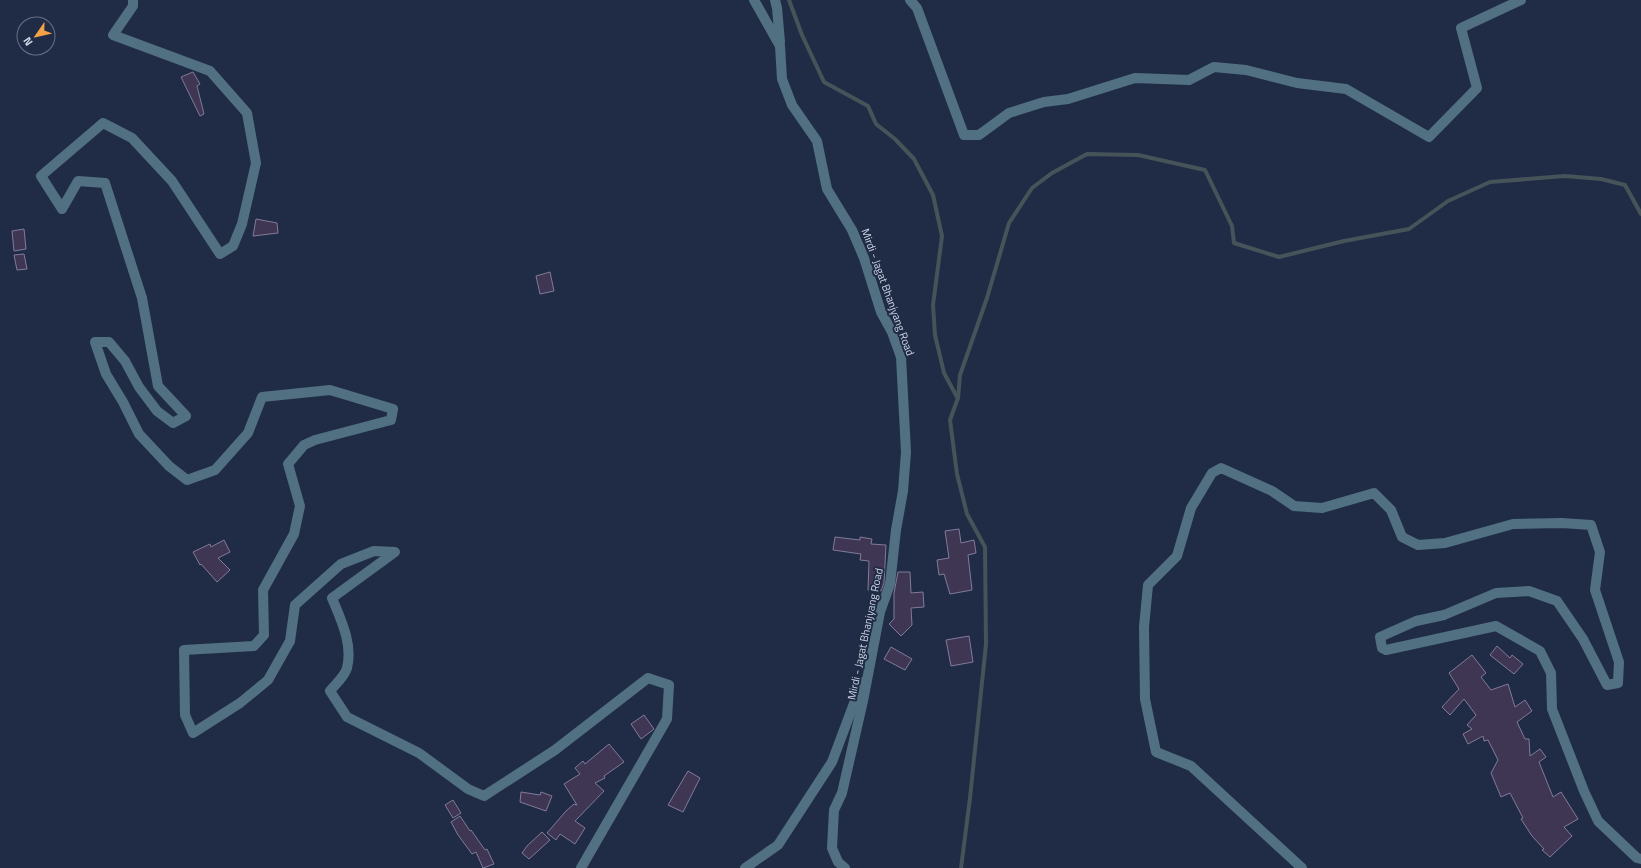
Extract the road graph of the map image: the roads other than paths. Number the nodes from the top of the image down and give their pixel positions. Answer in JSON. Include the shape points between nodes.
{"nodes":[{"id":1,"x":133,"y":0,"type":"edge"},
{"id":2,"x":754,"y":0,"type":"edge"},
{"id":3,"x":775,"y":0,"type":"edge"},
{"id":4,"x":910,"y":0,"type":"edge"},
{"id":5,"x":1520,"y":0,"type":"edge"},
{"id":6,"x":780,"y":46,"type":"junction"},
{"id":7,"x":873,"y":654,"type":"junction"},
{"id":8,"x":1641,"y":859,"type":"edge"},
{"id":9,"x":581,"y":868,"type":"edge"},
{"id":10,"x":745,"y":868,"type":"edge"},
{"id":11,"x":845,"y":868,"type":"edge"},
{"id":12,"x":1302,"y":868,"type":"edge"}],
"edges":[{"from":1,"to":9,"type":"street","via":[[133,6],[113,35],[210,71],[247,113],[256,163],[242,224],[233,246],[220,254],[172,181],[132,138],[103,123],[41,176],[62,209],[78,181],[105,183],[142,298],[158,386],[186,416],[173,423],[157,411],[139,387],[125,361],[109,342],[95,342],[106,374],[139,434],[169,466],[187,480],[215,470],[248,433],[262,397],[330,390],[393,409],[391,420],[304,445],[288,464],[300,506],[294,534],[263,590],[264,635],[254,646],[184,650],[185,714],[193,733],[240,703],[268,680],[290,641],[295,605],[341,564],[374,551],[395,552],[332,598],[347,635],[348,651],[347,669],[330,691],[347,718],[419,753],[468,789],[484,796],[556,750],[648,678],[669,685],[667,719]]},
{"from":2,"to":6,"type":"street","name":"Mirdi - Jagat Bhanjyang Road"},
{"from":3,"to":6,"type":"street"},
{"from":4,"to":5,"type":"street","via":[[917,8],[964,135],[979,135],[1009,113],[1044,102],[1068,99],[1135,78],[1189,80],[1214,67],[1246,70],[1297,83],[1346,89],[1429,137],[1477,88],[1461,28]]},
{"from":6,"to":7,"type":"street","name":"Mirdi - Jagat Bhanjyang Road","via":[[782,79],[792,105],[817,141],[827,189],[852,230],[881,312],[902,357],[906,452],[903,491],[890,584],[880,612]]},
{"from":7,"to":10,"type":"street","via":[[832,762],[778,845]]},
{"from":7,"to":11,"type":"street","name":"Mirdi - Jagat Bhanjyang Road","via":[[842,793],[834,810],[832,848],[838,862]]},
{"from":8,"to":12,"type":"street","via":[[1598,821],[1552,709],[1551,673],[1540,651],[1496,626],[1386,650],[1382,648],[1380,637],[1416,621],[1444,616],[1496,593],[1529,591],[1557,601],[1583,638],[1607,685],[1618,683],[1620,662],[1595,590],[1600,552],[1591,525],[1513,524],[1445,543],[1418,545],[1402,537],[1391,510],[1374,493],[1322,508],[1294,506],[1272,491],[1221,468],[1212,473],[1191,508],[1177,556],[1148,585],[1144,627],[1145,700],[1151,730],[1156,752],[1191,766]]}]}
